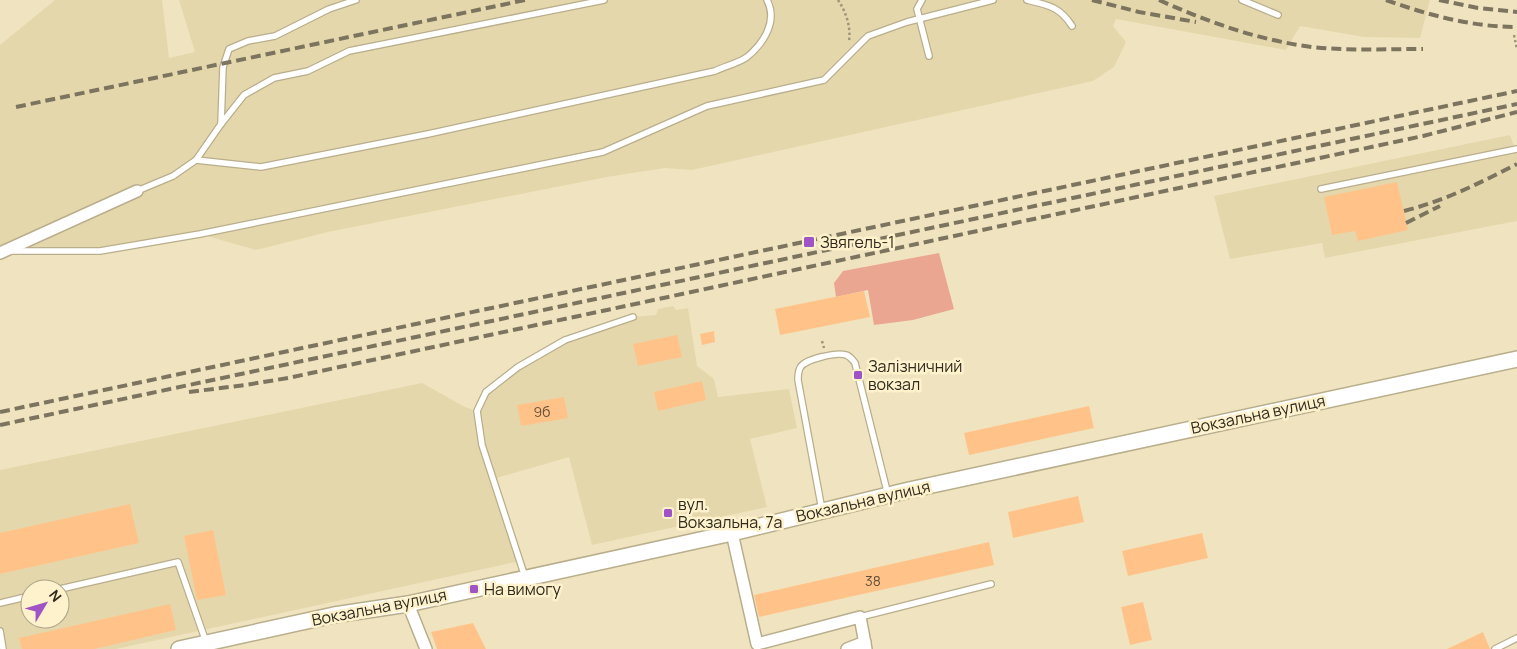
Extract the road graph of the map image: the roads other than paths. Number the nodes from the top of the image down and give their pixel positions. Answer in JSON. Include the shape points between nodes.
{"nodes":[{"id":1,"x":356,"y":0,"type":"edge"},
{"id":2,"x":604,"y":0,"type":"edge"},
{"id":3,"x":767,"y":0,"type":"edge"},
{"id":4,"x":922,"y":0,"type":"edge"},
{"id":5,"x":993,"y":0,"type":"edge"},
{"id":6,"x":1027,"y":0,"type":"edge"},
{"id":7,"x":1242,"y":0,"type":"edge"},
{"id":8,"x":1278,"y":14,"type":"dead end"},
{"id":9,"x":920,"y":18,"type":"junction"},
{"id":10,"x":1072,"y":26,"type":"dead end"},
{"id":11,"x":929,"y":56,"type":"dead end"},
{"id":12,"x":221,"y":124,"type":"junction"},
{"id":13,"x":1517,"y":149,"type":"edge"},
{"id":14,"x":196,"y":160,"type":"junction"},
{"id":15,"x":1321,"y":189,"type":"dead end"},
{"id":16,"x":137,"y":191,"type":"joint"},
{"id":17,"x":2,"y":252,"type":"edge"},
{"id":18,"x":633,"y":318,"type":"dead end"},
{"id":19,"x":1517,"y":359,"type":"edge"},
{"id":20,"x":888,"y":495,"type":"junction"},
{"id":21,"x":822,"y":510,"type":"junction"},
{"id":22,"x":732,"y":532,"type":"junction"},
{"id":23,"x":525,"y":578,"type":"junction"},
{"id":24,"x":991,"y":584,"type":"dead end"},
{"id":25,"x":70,"y":587,"type":"edge"},
{"id":26,"x":20,"y":598,"type":"edge"},
{"id":27,"x":0,"y":603,"type":"edge"},
{"id":28,"x":408,"y":604,"type":"junction"},
{"id":29,"x":860,"y":617,"type":"junction"},
{"id":30,"x":0,"y":630,"type":"edge"},
{"id":31,"x":1517,"y":638,"type":"edge"},
{"id":32,"x":206,"y":643,"type":"junction"},
{"id":33,"x":758,"y":646,"type":"edge"},
{"id":34,"x":866,"y":646,"type":"edge"},
{"id":35,"x":3,"y":649,"type":"edge"},
{"id":36,"x":179,"y":649,"type":"edge"},
{"id":37,"x":426,"y":649,"type":"edge"},
{"id":38,"x":847,"y":649,"type":"edge"},
{"id":39,"x":1495,"y":649,"type":"edge"}],
"edges":[{"from":1,"to":12,"type":"lane","via":[[328,9],[275,36],[248,41],[229,49],[223,67]]},
{"from":2,"to":12,"type":"lane","via":[[349,51],[308,71],[274,78],[244,95]]},
{"from":3,"to":14,"type":"lane","via":[[772,10],[768,34],[746,57],[715,71],[260,167]]},
{"from":4,"to":9,"type":"lane","via":[[917,9]]},
{"from":5,"to":9,"type":"lane"},
{"from":6,"to":10,"type":"lane","via":[[1052,6]]},
{"from":7,"to":8,"type":"lane"},
{"from":9,"to":11,"type":"lane"},
{"from":9,"to":17,"type":"lane","via":[[868,36],[824,80],[707,106],[603,152],[200,234],[100,251]]},
{"from":12,"to":14,"type":"lane"},
{"from":13,"to":15,"type":"lane"},
{"from":14,"to":16,"type":"lane","via":[[173,176]]},
{"from":16,"to":17,"type":"street"},
{"from":18,"to":23,"type":"lane","via":[[565,340],[518,367],[486,392],[477,411],[482,445]]},
{"from":19,"to":20,"type":"street","name":"Вокзальна вулиця"},
{"from":20,"to":21,"type":"street","name":"Вокзальна вулиця"},
{"from":20,"to":21,"type":"lane","via":[[855,363],[846,355],[817,358],[800,367],[798,380]]},
{"from":21,"to":22,"type":"street","name":"Вокзальна вулиця"},
{"from":22,"to":23,"type":"street","name":"Вокзальна вулиця"},
{"from":22,"to":33,"type":"street"},
{"from":23,"to":28,"type":"street","name":"Вокзальна вулиця"},
{"from":24,"to":29,"type":"lane"},
{"from":25,"to":32,"type":"lane","via":[[178,562]]},
{"from":26,"to":27,"type":"lane"},
{"from":28,"to":32,"type":"street","name":"Вокзальна вулиця","via":[[334,615]]},
{"from":28,"to":37,"type":"street"},
{"from":29,"to":33,"type":"street"},
{"from":29,"to":34,"type":"street"},
{"from":30,"to":35,"type":"lane"},
{"from":31,"to":39,"type":"lane"},
{"from":32,"to":36,"type":"street","name":"Вокзальна вулиця"},
{"from":34,"to":38,"type":"street"}]}
